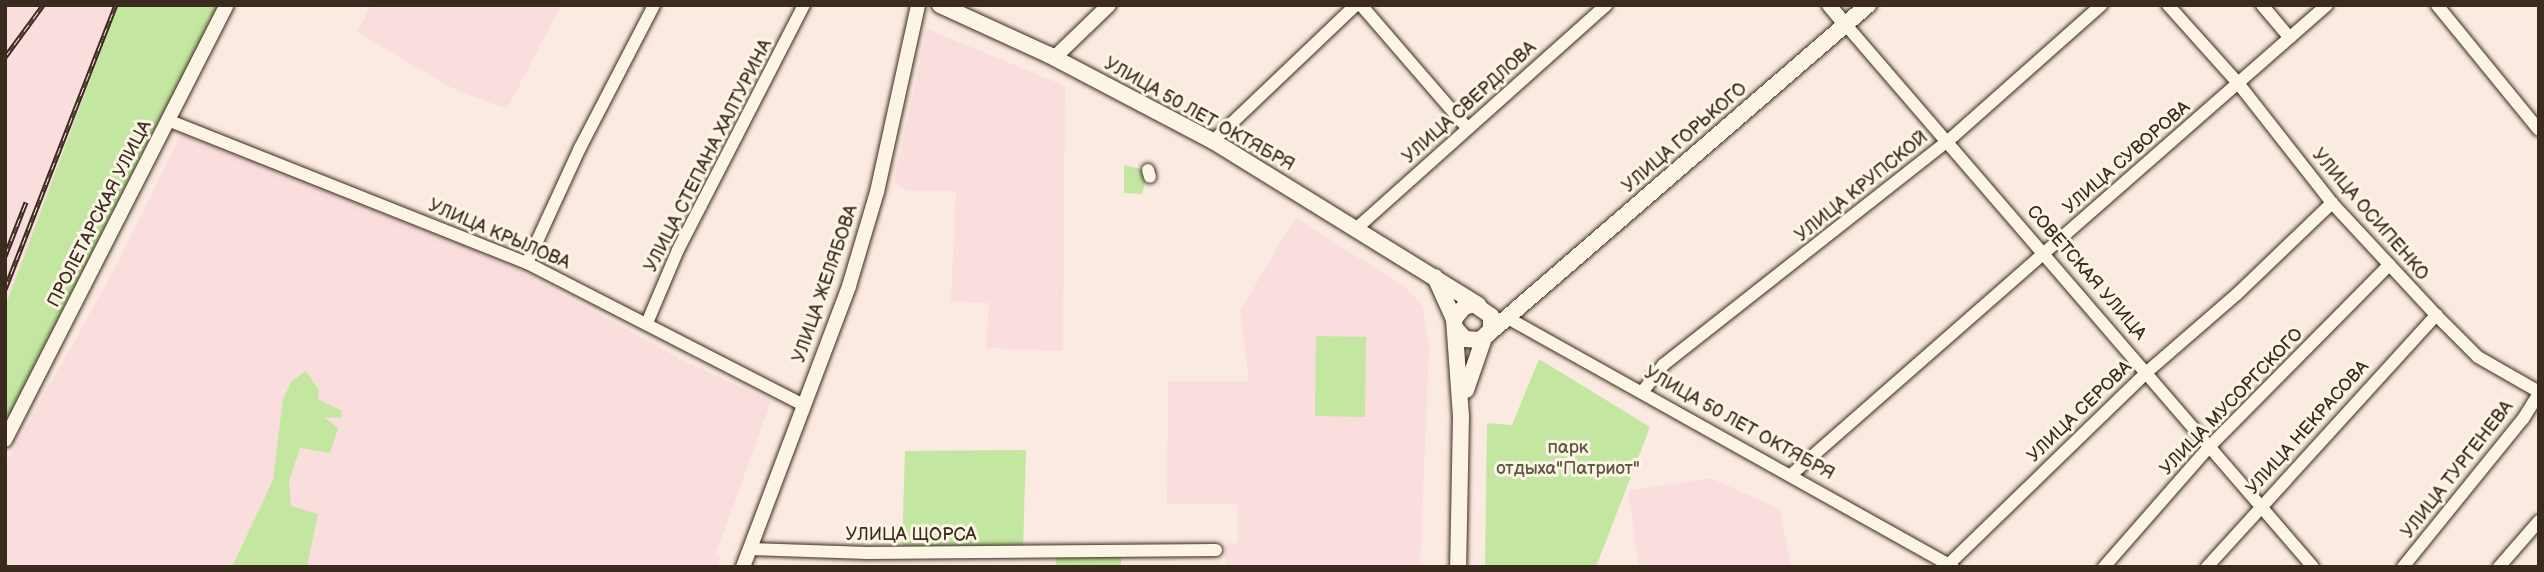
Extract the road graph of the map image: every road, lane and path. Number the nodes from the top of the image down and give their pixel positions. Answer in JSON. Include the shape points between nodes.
{"nodes":[{"id":1,"x":227,"y":5,"type":"edge"},
{"id":2,"x":654,"y":5,"type":"edge"},
{"id":3,"x":804,"y":5,"type":"edge"},
{"id":4,"x":918,"y":5,"type":"edge"},
{"id":5,"x":940,"y":5,"type":"edge"},
{"id":6,"x":1109,"y":5,"type":"edge"},
{"id":7,"x":1358,"y":5,"type":"edge"},
{"id":8,"x":1606,"y":5,"type":"edge"},
{"id":9,"x":1829,"y":5,"type":"edge"},
{"id":10,"x":1868,"y":5,"type":"edge"},
{"id":11,"x":2101,"y":5,"type":"edge"},
{"id":12,"x":2168,"y":5,"type":"edge"},
{"id":13,"x":2262,"y":5,"type":"edge"},
{"id":14,"x":2327,"y":5,"type":"edge"},
{"id":15,"x":2437,"y":5,"type":"edge"},
{"id":16,"x":1846,"y":25,"type":"junction"},
{"id":17,"x":2290,"y":38,"type":"junction"},
{"id":18,"x":1054,"y":58,"type":"junction"},
{"id":19,"x":2238,"y":83,"type":"junction"},
{"id":20,"x":170,"y":121,"type":"junction"},
{"id":21,"x":1467,"y":128,"type":"junction"},
{"id":22,"x":2539,"y":130,"type":"edge"},
{"id":23,"x":1213,"y":141,"type":"junction"},
{"id":24,"x":1948,"y":141,"type":"junction"},
{"id":25,"x":2332,"y":203,"type":"junction"},
{"id":26,"x":1358,"y":227,"type":"junction"},
{"id":27,"x":2045,"y":254,"type":"junction"},
{"id":28,"x":527,"y":263,"type":"junction"},
{"id":29,"x":2389,"y":265,"type":"junction"},
{"id":30,"x":1431,"y":273,"type":"junction"},
{"id":31,"x":1524,"y":299,"type":"junction"},
{"id":32,"x":1482,"y":306,"type":"junction"},
{"id":33,"x":2436,"y":315,"type":"junction"},
{"id":34,"x":1506,"y":317,"type":"junction"},
{"id":35,"x":647,"y":323,"type":"junction"},
{"id":36,"x":1455,"y":324,"type":"junction"},
{"id":37,"x":1486,"y":336,"type":"junction"},
{"id":38,"x":2147,"y":372,"type":"junction"},
{"id":39,"x":1643,"y":391,"type":"junction"},
{"id":40,"x":2539,"y":392,"type":"edge"},
{"id":41,"x":803,"y":405,"type":"junction"},
{"id":42,"x":1461,"y":416,"type":"junction"},
{"id":43,"x":5,"y":440,"type":"edge"},
{"id":44,"x":2210,"y":446,"type":"junction"},
{"id":45,"x":1791,"y":474,"type":"junction"},
{"id":46,"x":2259,"y":508,"type":"junction"},
{"id":47,"x":2539,"y":521,"type":"edge"},
{"id":48,"x":750,"y":549,"type":"junction"},
{"id":49,"x":1216,"y":550,"type":"dead end"},
{"id":50,"x":1951,"y":566,"type":"edge"},
{"id":51,"x":743,"y":567,"type":"edge"},
{"id":52,"x":1458,"y":567,"type":"edge"},
{"id":53,"x":2104,"y":567,"type":"edge"},
{"id":54,"x":2207,"y":567,"type":"edge"},
{"id":55,"x":2313,"y":567,"type":"edge"},
{"id":56,"x":2403,"y":567,"type":"edge"},
{"id":57,"x":2499,"y":567,"type":"edge"}],
"edges":[{"from":1,"to":20,"type":"street","name":"ПРОЛЕТАРСКАЯ УЛИЦА"},
{"from":2,"to":28,"type":"street"},
{"from":3,"to":35,"type":"street","name":"УЛИЦА СТЕПАНА ХАЛТУРИНА","via":[[678,250]]},
{"from":4,"to":41,"type":"street","name":"УЛИЦА ЖЕЛЯБОВА","via":[[877,192],[843,304]]},
{"from":5,"to":18,"type":"main road","name":"УЛИЦА 50 ЛЕТ ОКТЯБРЯ"},
{"from":6,"to":18,"type":"street"},
{"from":7,"to":21,"type":"street"},
{"from":7,"to":23,"type":"street","via":[[1229,121]]},
{"from":8,"to":21,"type":"street","name":"УЛИЦА СВЕРДЛОВА"},
{"from":9,"to":16,"type":"street","name":"СОВЕТСКАЯ УЛИЦА"},
{"from":10,"to":16,"type":"main road","name":"УЛИЦА ГОРЬКОГО"},
{"from":11,"to":24,"type":"street","name":"УЛИЦА КРУПСКОЙ"},
{"from":12,"to":19,"type":"street","name":"УЛИЦА ОСИПЕНКО"},
{"from":13,"to":17,"type":"street"},
{"from":14,"to":17,"type":"street","name":"УЛИЦА СУВОРОВА"},
{"from":15,"to":22,"type":"street"},
{"from":16,"to":24,"type":"street","name":"СОВЕТСКАЯ УЛИЦА"},
{"from":16,"to":31,"type":"main road","name":"УЛИЦА ГОРЬКОГО"},
{"from":17,"to":19,"type":"street","name":"УЛИЦА СУВОРОВА"},
{"from":18,"to":23,"type":"main road","name":"УЛИЦА 50 ЛЕТ ОКТЯБРЯ"},
{"from":19,"to":25,"type":"street","name":"УЛИЦА ОСИПЕНКО"},
{"from":19,"to":27,"type":"street","name":"УЛИЦА СУВОРОВА"},
{"from":20,"to":28,"type":"street","name":"УЛИЦА КРЫЛОВА"},
{"from":20,"to":43,"type":"street","name":"ПРОЛЕТАРСКАЯ УЛИЦА"},
{"from":21,"to":26,"type":"street","name":"УЛИЦА СВЕРДЛОВА"},
{"from":23,"to":26,"type":"main road","name":"УЛИЦА 50 ЛЕТ ОКТЯБРЯ"},
{"from":24,"to":27,"type":"street","name":"СОВЕТСКАЯ УЛИЦА"},
{"from":24,"to":39,"type":"street","name":"УЛИЦА КРУПСКОЙ","via":[[1663,365]]},
{"from":25,"to":29,"type":"street","name":"УЛИЦА ОСИПЕНКО"},
{"from":25,"to":38,"type":"street","name":"УЛИЦА СЕРОВА","via":[[2237,295]]},
{"from":26,"to":30,"type":"main road","name":"УЛИЦА 50 ЛЕТ ОКТЯБРЯ"},
{"from":27,"to":38,"type":"street","name":"СОВЕТСКАЯ УЛИЦА"},
{"from":27,"to":45,"type":"street","name":"УЛИЦА СУВОРОВА"},
{"from":28,"to":35,"type":"street","name":"УЛИЦА КРЫЛОВА"},
{"from":29,"to":33,"type":"street","name":"УЛИЦА ОСИПЕНКО"},
{"from":29,"to":44,"type":"street","name":"УЛИЦА МУСОРГСКОГО"},
{"from":30,"to":32,"type":"main road","name":"УЛИЦА 50 ЛЕТ ОКТЯБРЯ"},
{"from":30,"to":36,"type":"main road"},
{"from":31,"to":32,"type":"main road","name":"УЛИЦА ГОРЬКОГО","via":[[1503,311]]},
{"from":31,"to":34,"type":"main road","name":"УЛИЦА ГОРЬКОГО"},
{"from":32,"to":36,"type":"main road","via":[[1464,307]]},
{"from":32,"to":37,"type":"main road","via":[[1492,320]]},
{"from":33,"to":40,"type":"street","name":"УЛИЦА ОСИПЕНКО","via":[[2478,357]]},
{"from":33,"to":46,"type":"street","name":"УЛИЦА НЕКРАСОВА"},
{"from":34,"to":37,"type":"main road","name":"УЛИЦА ГОРЬКОГО"},
{"from":34,"to":39,"type":"street","name":"УЛИЦА 50 ЛЕТ ОКТЯБРЯ"},
{"from":35,"to":41,"type":"street","name":"УЛИЦА КРЫЛОВА"},
{"from":36,"to":37,"type":"main road","via":[[1469,341]]},
{"from":36,"to":42,"type":"main road"},
{"from":37,"to":42,"type":"main road","via":[[1468,375]]},
{"from":38,"to":44,"type":"street","name":"СОВЕТСКАЯ УЛИЦА"},
{"from":38,"to":50,"type":"street","name":"УЛИЦА СЕРОВА"},
{"from":39,"to":45,"type":"street","name":"УЛИЦА 50 ЛЕТ ОКТЯБРЯ"},
{"from":40,"to":56,"type":"street","name":"УЛИЦА ТУРГЕНЕВА","via":[[2523,419]]},
{"from":41,"to":48,"type":"street","name":"УЛИЦА ЖЕЛЯБОВА"},
{"from":42,"to":52,"type":"main road"},
{"from":44,"to":46,"type":"street","name":"СОВЕТСКАЯ УЛИЦА"},
{"from":44,"to":53,"type":"street","name":"УЛИЦА МУСОРГСКОГО"},
{"from":45,"to":50,"type":"street","name":"УЛИЦА 50 ЛЕТ ОКТЯБРЯ"},
{"from":46,"to":54,"type":"street","name":"УЛИЦА НЕКРАСОВА"},
{"from":46,"to":55,"type":"street","name":"СОВЕТСКАЯ УЛИЦА"},
{"from":47,"to":57,"type":"street"},
{"from":48,"to":49,"type":"street","name":"УЛИЦА ЩОРСА","via":[[868,553]]},
{"from":48,"to":51,"type":"street","name":"УЛИЦА ЖЕЛЯБОВА"}]}
